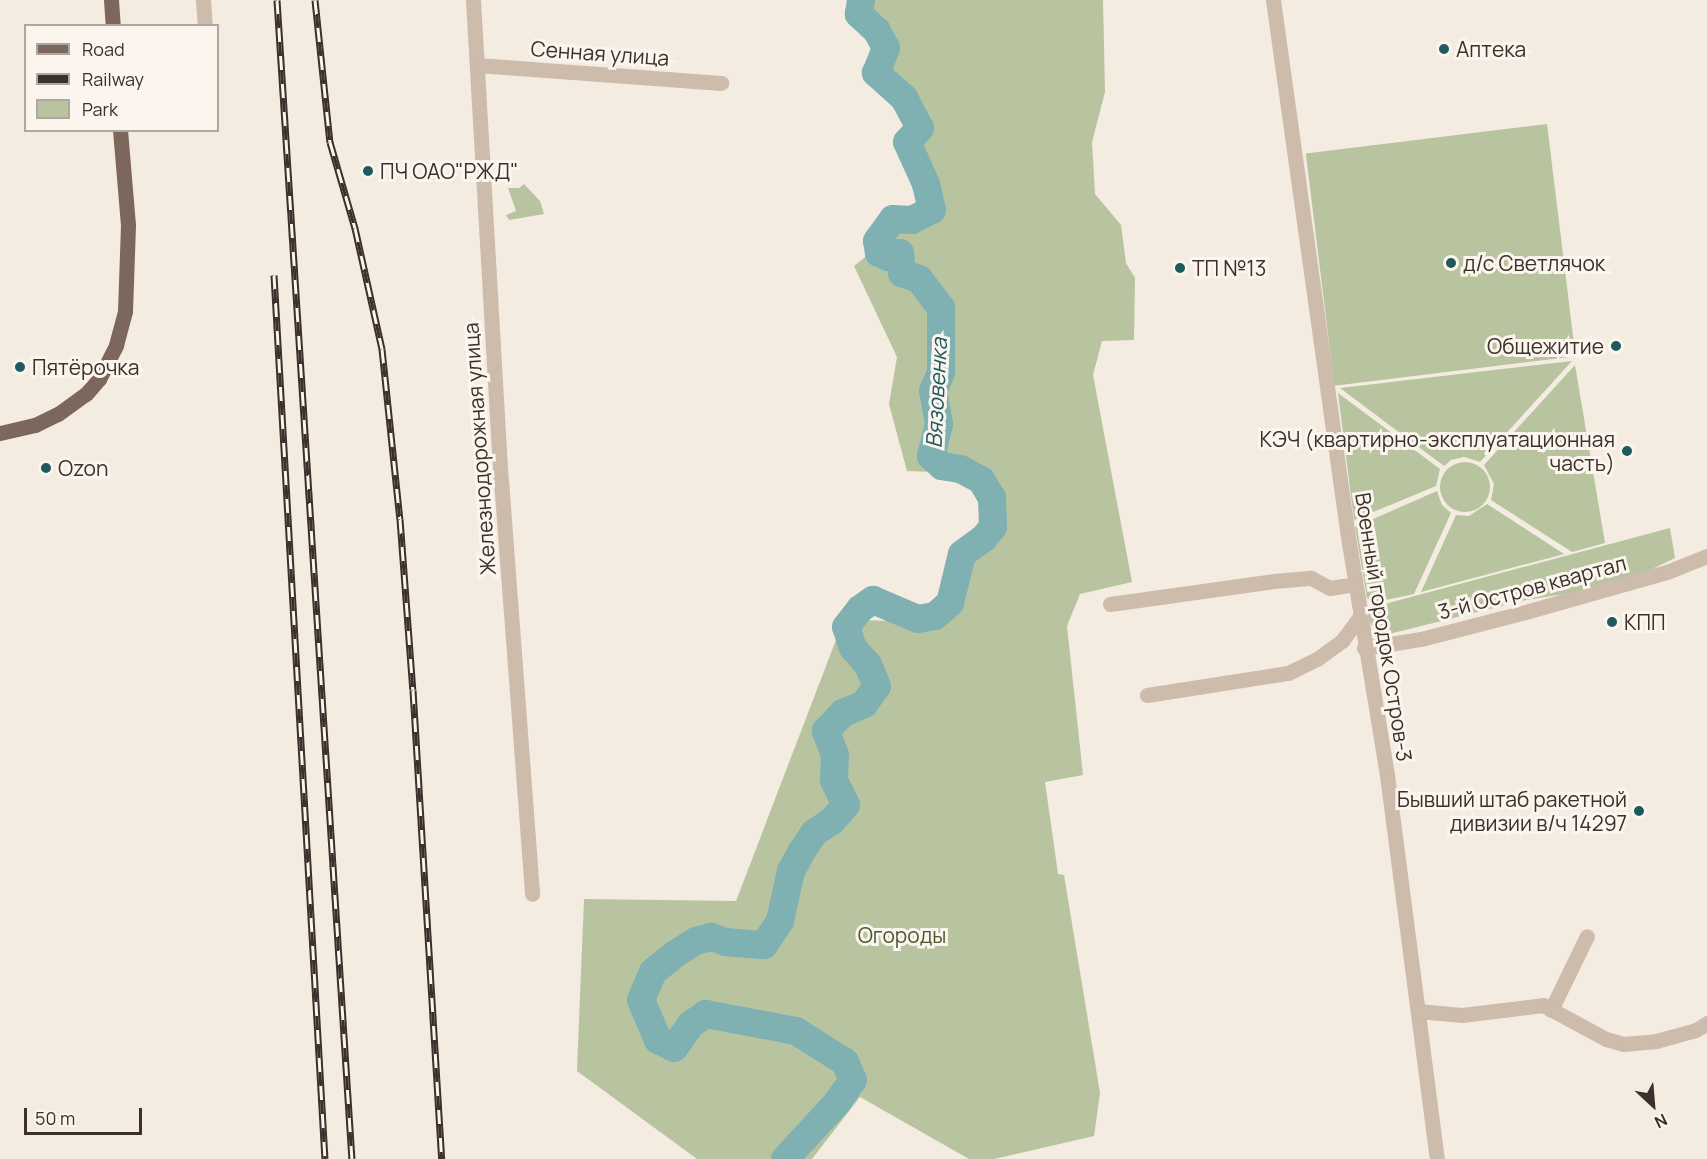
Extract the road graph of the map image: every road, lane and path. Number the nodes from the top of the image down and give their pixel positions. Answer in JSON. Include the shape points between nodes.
{"nodes":[{"id":1,"x":111,"y":0,"type":"edge"},
{"id":2,"x":203,"y":0,"type":"edge"},
{"id":3,"x":473,"y":0,"type":"edge"},
{"id":4,"x":1273,"y":0,"type":"edge"},
{"id":5,"x":112,"y":24,"type":"edge"},
{"id":6,"x":205,"y":24,"type":"edge"},
{"id":7,"x":477,"y":65,"type":"junction"},
{"id":8,"x":721,"y":83,"type":"dead end"},
{"id":9,"x":120,"y":132,"type":"edge"},
{"id":10,"x":0,"y":433,"type":"edge"},
{"id":11,"x":1707,"y":556,"type":"edge"},
{"id":12,"x":1354,"y":584,"type":"junction"},
{"id":13,"x":1110,"y":604,"type":"dead end"},
{"id":14,"x":1359,"y":618,"type":"junction"},
{"id":15,"x":1364,"y":648,"type":"junction"},
{"id":16,"x":1148,"y":695,"type":"dead end"},
{"id":17,"x":532,"y":894,"type":"dead end"},
{"id":18,"x":1587,"y":936,"type":"dead end"},
{"id":19,"x":1551,"y":1010,"type":"junction"},
{"id":20,"x":1418,"y":1011,"type":"junction"},
{"id":21,"x":1707,"y":1023,"type":"edge"},
{"id":22,"x":1437,"y":1159,"type":"edge"}],
"edges":[{"from":1,"to":5,"type":"main road"},
{"from":2,"to":6,"type":"street"},
{"from":3,"to":7,"type":"street","name":"Железнодорожная улица"},
{"from":4,"to":12,"type":"street","name":"Военный городок Остров-3"},
{"from":7,"to":8,"type":"street","name":"Сенная улица"},
{"from":7,"to":17,"type":"street","name":"Железнодорожная улица","via":[[501,480]]},
{"from":9,"to":10,"type":"main road","via":[[128,225],[125,311],[116,345],[99,379],[86,394],[35,425]]},
{"from":11,"to":15,"type":"street","name":"3-й Остров квартал","via":[[1667,572],[1529,611],[1421,639]]},
{"from":12,"to":13,"type":"street","via":[[1330,588],[1311,578],[1274,581]]},
{"from":12,"to":14,"type":"street","name":"Военный городок Остров-3"},
{"from":14,"to":15,"type":"street","name":"Военный городок Остров-3"},
{"from":14,"to":16,"type":"street","via":[[1342,641],[1288,673]]},
{"from":15,"to":20,"type":"street","name":"Военный городок Остров-3","via":[[1387,775]]},
{"from":18,"to":19,"type":"street"},
{"from":19,"to":20,"type":"street","via":[[1543,1005],[1462,1015]]},
{"from":19,"to":21,"type":"street","via":[[1623,1044],[1656,1041]]},
{"from":20,"to":22,"type":"street","name":"Военный городок Остров-3"}]}
